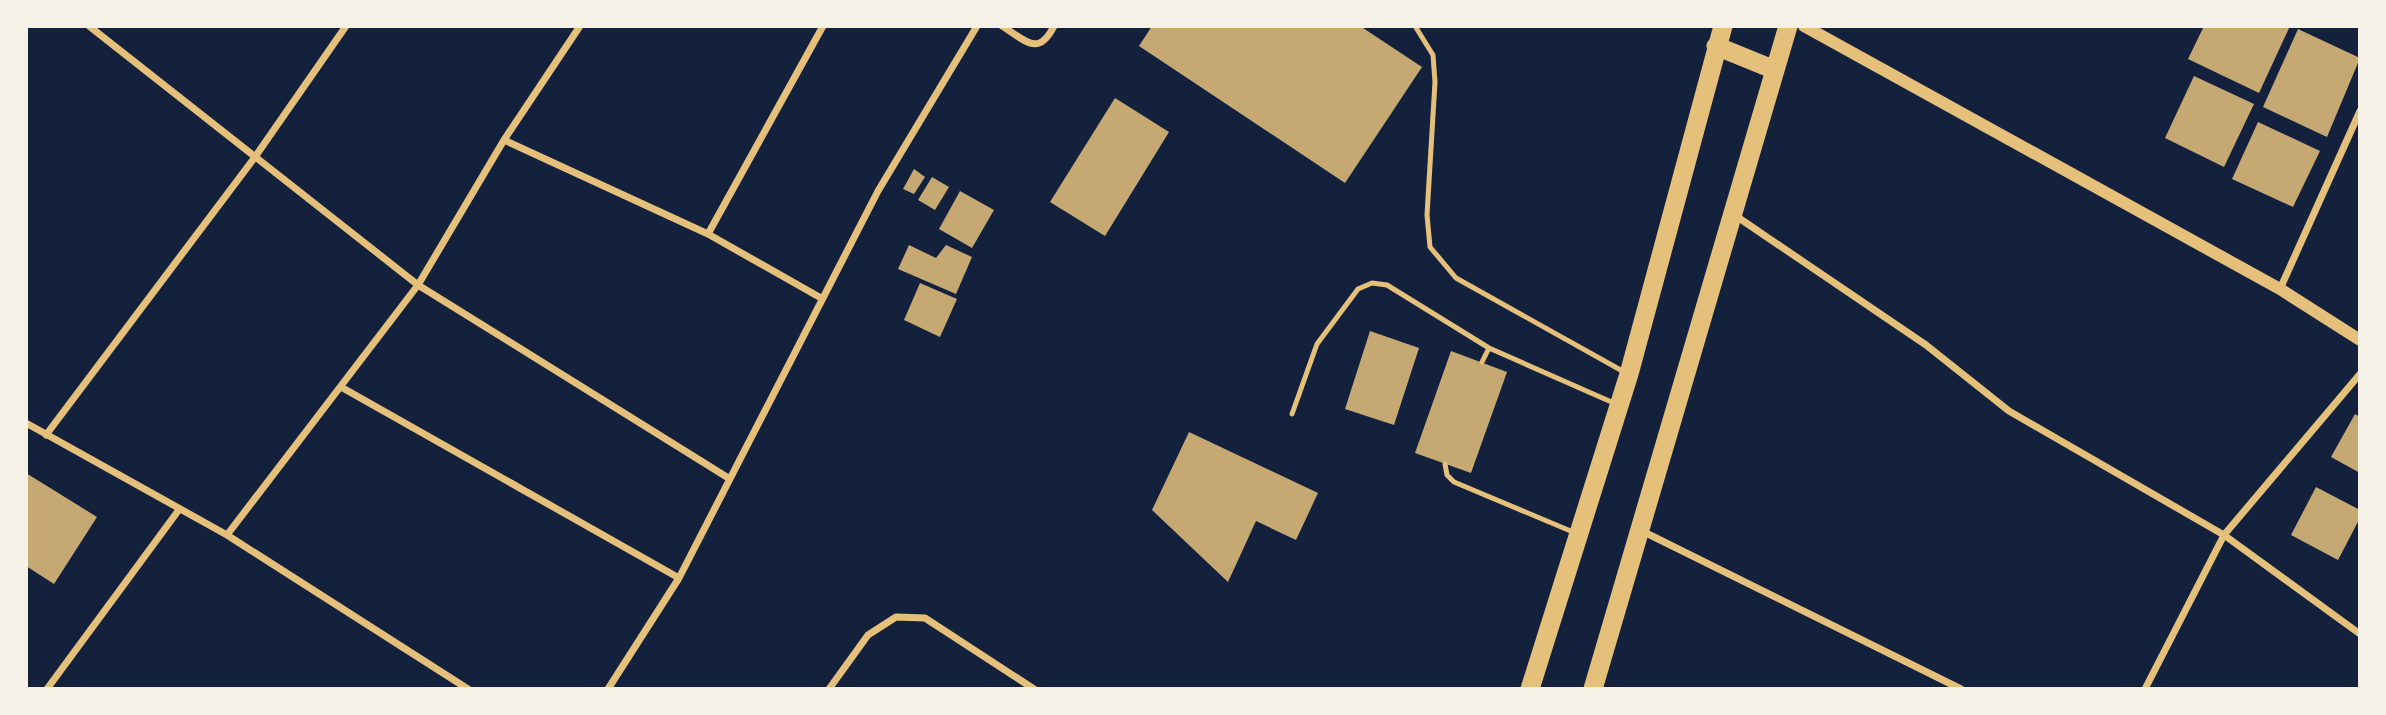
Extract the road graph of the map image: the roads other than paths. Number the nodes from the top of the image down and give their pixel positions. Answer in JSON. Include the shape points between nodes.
{"nodes":[{"id":1,"x":89,"y":26,"type":"edge"},
{"id":2,"x":346,"y":26,"type":"edge"},
{"id":3,"x":580,"y":26,"type":"edge"},
{"id":4,"x":823,"y":26,"type":"edge"},
{"id":5,"x":977,"y":26,"type":"edge"},
{"id":6,"x":1002,"y":26,"type":"edge"},
{"id":7,"x":1054,"y":26,"type":"edge"},
{"id":8,"x":1415,"y":26,"type":"edge"},
{"id":9,"x":1723,"y":26,"type":"edge"},
{"id":10,"x":1788,"y":26,"type":"edge"},
{"id":11,"x":1804,"y":26,"type":"edge"},
{"id":12,"x":1716,"y":46,"type":"junction"},
{"id":13,"x":1775,"y":71,"type":"junction"},
{"id":14,"x":2360,"y":111,"type":"edge"},
{"id":15,"x":504,"y":140,"type":"junction"},
{"id":16,"x":255,"y":157,"type":"junction"},
{"id":17,"x":1732,"y":213,"type":"junction"},
{"id":18,"x":708,"y":234,"type":"junction"},
{"id":19,"x":418,"y":285,"type":"junction"},
{"id":20,"x":2280,"y":289,"type":"junction"},
{"id":21,"x":821,"y":298,"type":"junction"},
{"id":22,"x":2360,"y":340,"type":"edge"},
{"id":23,"x":1489,"y":348,"type":"junction"},
{"id":24,"x":1482,"y":362,"type":"dead end"},
{"id":25,"x":1629,"y":374,"type":"junction"},
{"id":26,"x":2360,"y":374,"type":"edge"},
{"id":27,"x":341,"y":387,"type":"junction"},
{"id":28,"x":1619,"y":405,"type":"junction"},
{"id":29,"x":1292,"y":414,"type":"dead end"},
{"id":30,"x":26,"y":423,"type":"edge"},
{"id":31,"x":46,"y":435,"type":"junction"},
{"id":32,"x":1445,"y":464,"type":"dead end"},
{"id":33,"x":730,"y":479,"type":"junction"},
{"id":34,"x":178,"y":511,"type":"junction"},
{"id":35,"x":1640,"y":530,"type":"junction"},
{"id":36,"x":1579,"y":534,"type":"junction"},
{"id":37,"x":2224,"y":535,"type":"junction"},
{"id":38,"x":227,"y":536,"type":"junction"},
{"id":39,"x":679,"y":578,"type":"junction"},
{"id":40,"x":2360,"y":634,"type":"edge"},
{"id":41,"x":47,"y":689,"type":"edge"},
{"id":42,"x":468,"y":689,"type":"edge"},
{"id":43,"x":608,"y":689,"type":"edge"},
{"id":44,"x":829,"y":689,"type":"edge"},
{"id":45,"x":1034,"y":689,"type":"edge"},
{"id":46,"x":1530,"y":689,"type":"edge"},
{"id":47,"x":1593,"y":689,"type":"edge"},
{"id":48,"x":1961,"y":689,"type":"edge"},
{"id":49,"x":2145,"y":689,"type":"edge"}],
"edges":[{"from":1,"to":16,"type":"street"},
{"from":2,"to":16,"type":"street"},
{"from":3,"to":15,"type":"street"},
{"from":4,"to":18,"type":"street"},
{"from":5,"to":21,"type":"street","via":[[878,191]]},
{"from":6,"to":7,"type":"street","via":[[1033,45],[1046,41]]},
{"from":8,"to":25,"type":"lane","via":[[1433,55],[1435,82],[1427,215],[1430,247],[1456,278]]},
{"from":9,"to":12,"type":"highway"},
{"from":10,"to":13,"type":"highway"},
{"from":11,"to":20,"type":"street"},
{"from":12,"to":13,"type":"highway"},
{"from":12,"to":25,"type":"highway"},
{"from":13,"to":17,"type":"highway"},
{"from":14,"to":20,"type":"street"},
{"from":15,"to":18,"type":"street"},
{"from":15,"to":19,"type":"street"},
{"from":16,"to":19,"type":"street"},
{"from":16,"to":31,"type":"street"},
{"from":17,"to":35,"type":"highway"},
{"from":17,"to":37,"type":"street","via":[[1926,345],[2009,411]]},
{"from":18,"to":21,"type":"street"},
{"from":19,"to":27,"type":"street"},
{"from":19,"to":33,"type":"street"},
{"from":20,"to":22,"type":"street"},
{"from":21,"to":33,"type":"street"},
{"from":23,"to":24,"type":"lane"},
{"from":23,"to":28,"type":"lane"},
{"from":23,"to":29,"type":"lane","via":[[1387,285],[1372,283],[1358,289],[1317,344]]},
{"from":25,"to":28,"type":"highway"},
{"from":26,"to":37,"type":"street"},
{"from":27,"to":38,"type":"street"},
{"from":27,"to":39,"type":"street"},
{"from":28,"to":36,"type":"highway"},
{"from":30,"to":31,"type":"street"},
{"from":31,"to":34,"type":"street"},
{"from":32,"to":36,"type":"lane","via":[[1454,482]]},
{"from":33,"to":39,"type":"street"},
{"from":34,"to":38,"type":"street"},
{"from":34,"to":41,"type":"street"},
{"from":35,"to":47,"type":"highway"},
{"from":35,"to":48,"type":"street"},
{"from":36,"to":46,"type":"highway"},
{"from":37,"to":40,"type":"street"},
{"from":37,"to":49,"type":"street"},
{"from":38,"to":42,"type":"street"},
{"from":39,"to":43,"type":"street"},
{"from":44,"to":45,"type":"street","via":[[868,635],[896,617],[925,618]]}]}
